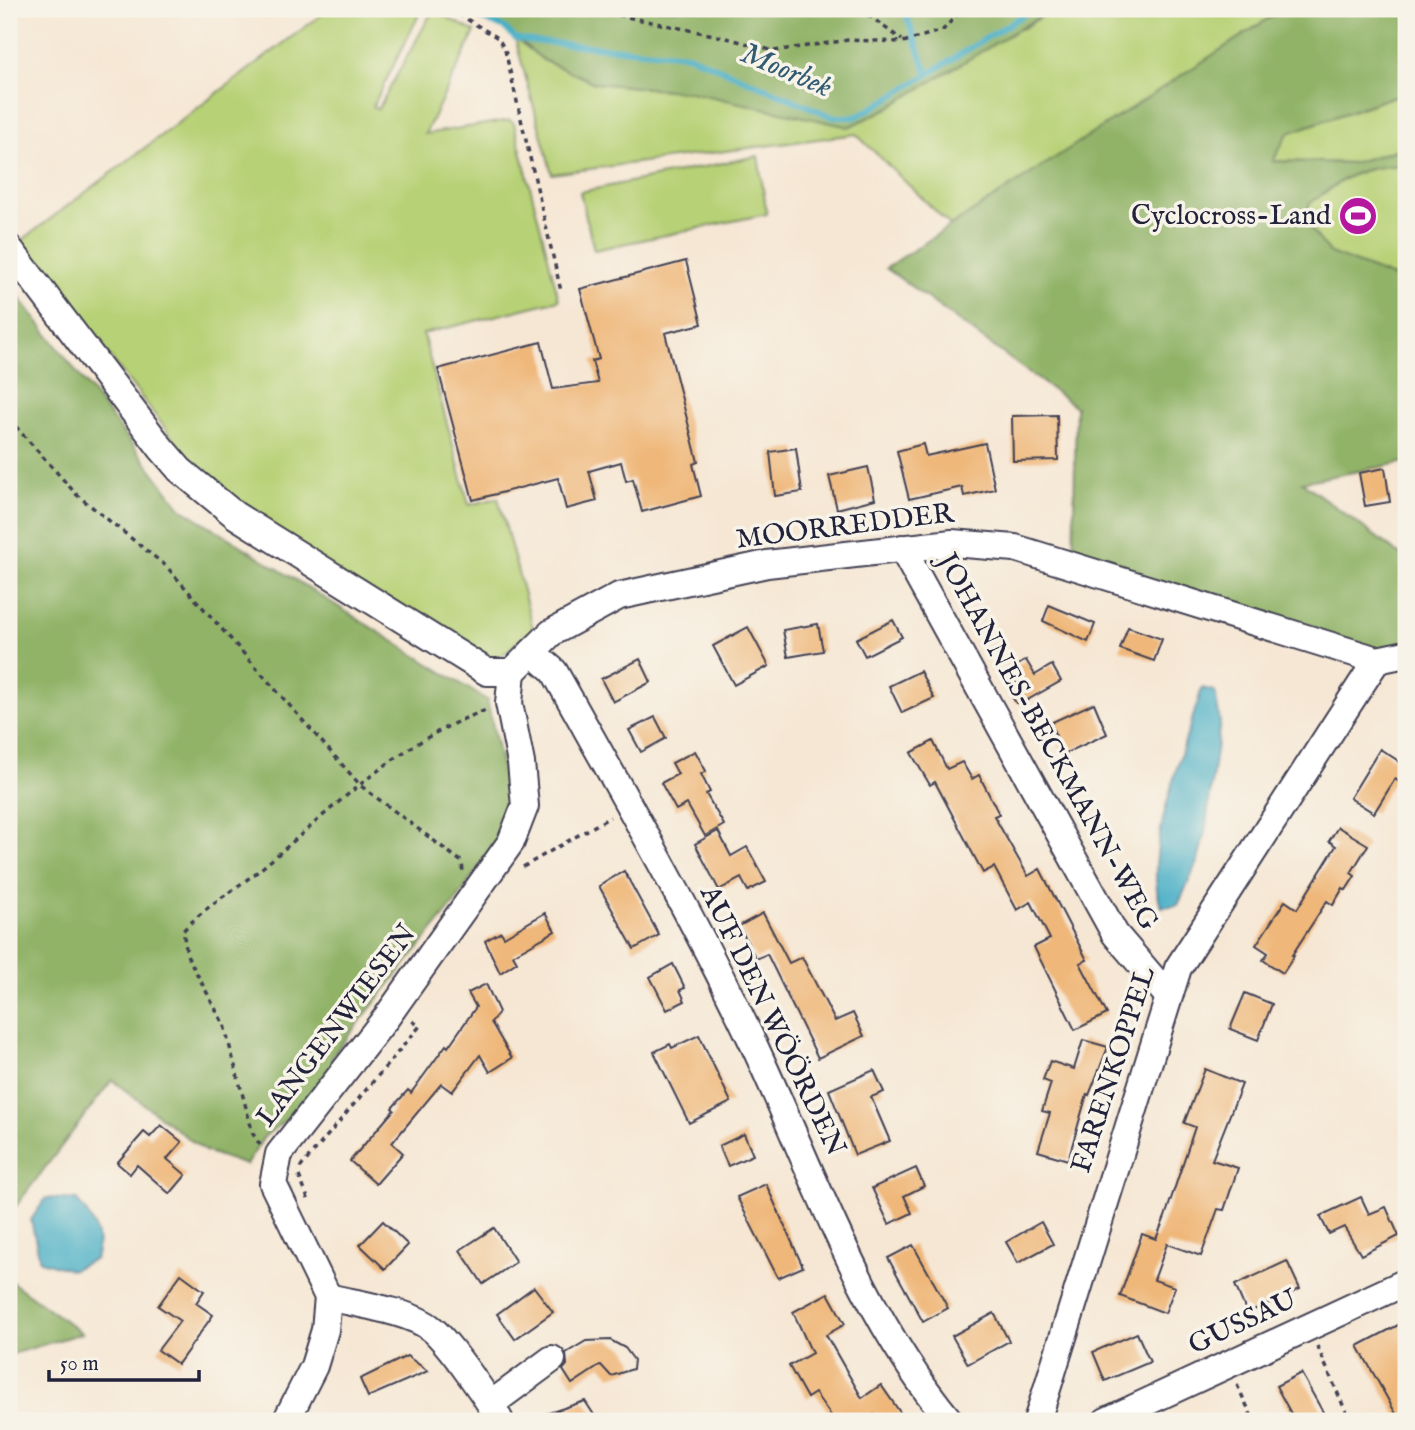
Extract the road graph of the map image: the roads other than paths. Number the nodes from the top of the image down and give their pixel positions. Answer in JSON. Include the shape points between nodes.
{"nodes":[{"id":1,"x":9,"y":248,"type":"edge"},
{"id":2,"x":902,"y":548,"type":"junction"},
{"id":3,"x":532,"y":652,"type":"junction"},
{"id":4,"x":1406,"y":654,"type":"edge"},
{"id":5,"x":1377,"y":660,"type":"junction"},
{"id":6,"x":512,"y":672,"type":"junction"},
{"id":7,"x":1168,"y":996,"type":"junction"},
{"id":8,"x":1406,"y":1282,"type":"edge"},
{"id":9,"x":328,"y":1297,"type":"junction"},
{"id":10,"x":552,"y":1359,"type":"dead end"},
{"id":11,"x":496,"y":1413,"type":"edge"},
{"id":12,"x":286,"y":1421,"type":"edge"},
{"id":13,"x":950,"y":1421,"type":"edge"},
{"id":14,"x":1037,"y":1421,"type":"edge"},
{"id":15,"x":1106,"y":1421,"type":"edge"}],
"edges":[{"from":1,"to":6,"type":"street","via":[[161,448],[205,492],[234,515],[487,672]]},
{"from":2,"to":3,"type":"street","name":"MOORREDDER","via":[[767,564],[619,596],[551,633]]},
{"from":2,"to":5,"type":"street","name":"MOORREDDER","via":[[952,542],[1015,548]]},
{"from":2,"to":7,"type":"street","name":"JOHANNES-BECKMANN-WEG","via":[[1115,934]]},
{"from":3,"to":6,"type":"street","name":"MOORREDDER"},
{"from":3,"to":13,"type":"street","name":"AUF DEN WÖÖRDEN","via":[[554,671],[752,1041],[884,1327]]},
{"from":4,"to":5,"type":"street","name":"MOORREDDER"},
{"from":5,"to":7,"type":"street","name":"FARENKOPPEL","via":[[1178,968]]},
{"from":6,"to":9,"type":"street","name":"LANGENWIESEN","via":[[509,703],[525,806],[511,842],[394,1008],[279,1154],[274,1168],[273,1184]]},
{"from":7,"to":14,"type":"street","name":"FARENKOPPEL"},
{"from":8,"to":15,"type":"street","name":"GUSSAU"},
{"from":9,"to":11,"type":"street","via":[[404,1316],[432,1329]]},
{"from":9,"to":12,"type":"street","via":[[325,1330],[314,1366]]},
{"from":10,"to":11,"type":"street"}]}
